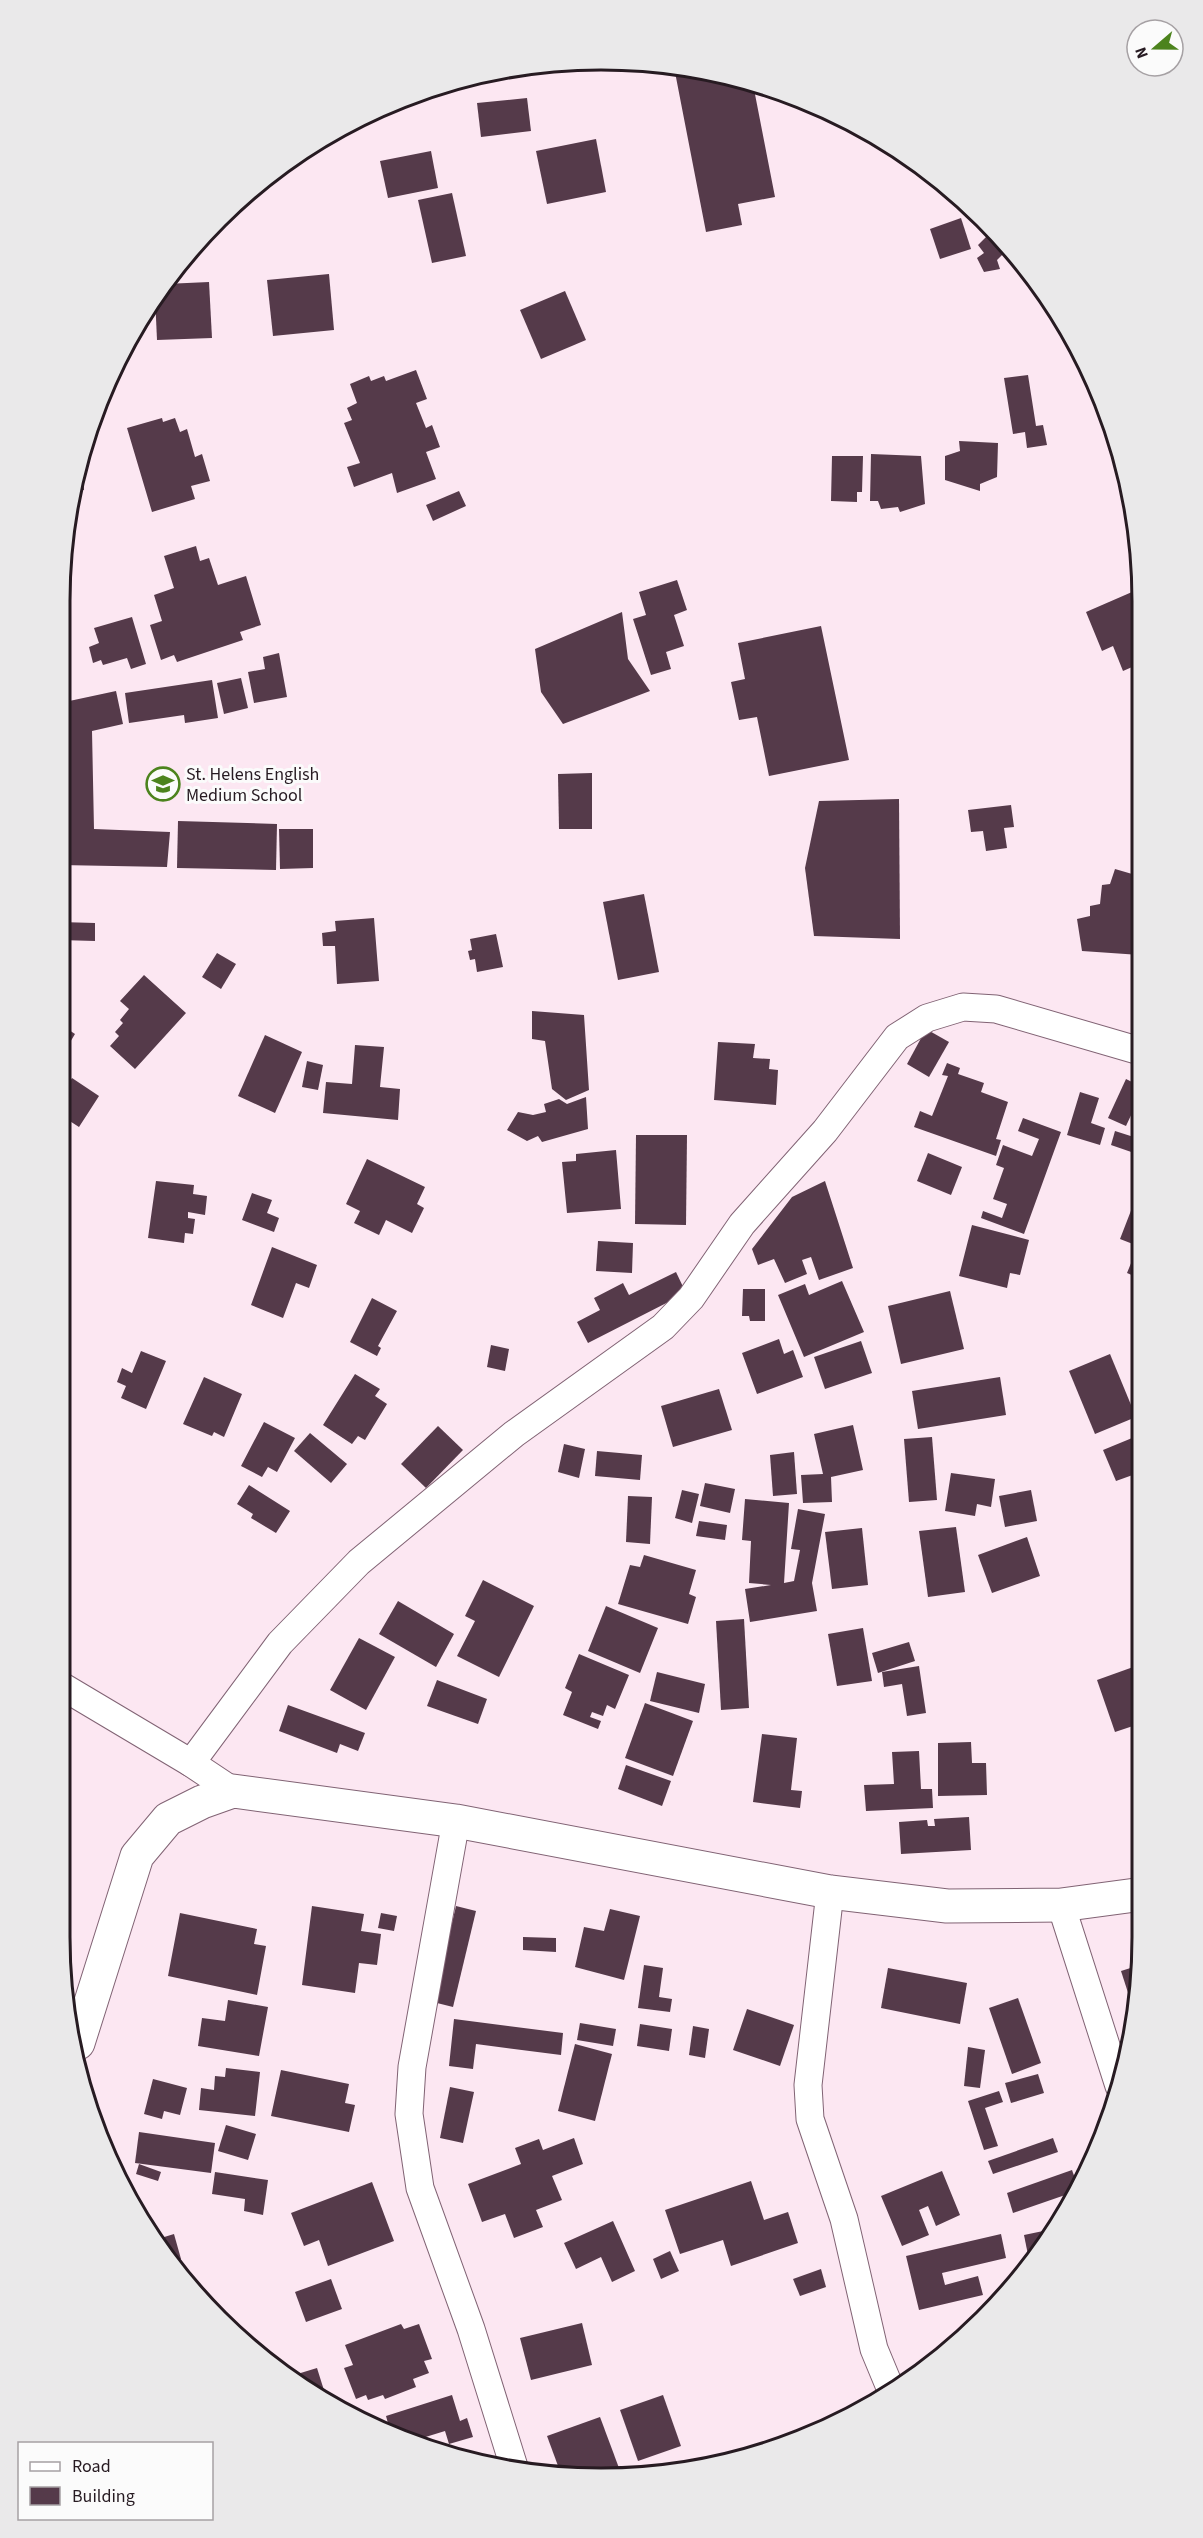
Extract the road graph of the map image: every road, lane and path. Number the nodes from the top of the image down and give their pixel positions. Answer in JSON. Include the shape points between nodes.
{"nodes":[{"id":1,"x":1132,"y":1049,"type":"edge"},
{"id":2,"x":70,"y":1691,"type":"edge"},
{"id":3,"x":191,"y":1763,"type":"junction"},
{"id":4,"x":233,"y":1791,"type":"junction"},
{"id":5,"x":456,"y":1821,"type":"junction"},
{"id":6,"x":830,"y":1892,"type":"junction"},
{"id":7,"x":1132,"y":1895,"type":"edge"},
{"id":8,"x":1061,"y":1905,"type":"junction"},
{"id":9,"x":80,"y":2036,"type":"edge"},
{"id":10,"x":1114,"y":2072,"type":"edge"},
{"id":11,"x":888,"y":2383,"type":"edge"},
{"id":12,"x":512,"y":2459,"type":"edge"}],
"edges":[{"from":1,"to":3,"type":"street","via":[[996,1009],[963,1007],[927,1018],[897,1037],[825,1131],[742,1224],[704,1281],[670,1320],[514,1434],[359,1562],[280,1643]]},
{"from":2,"to":3,"type":"street"},
{"from":3,"to":4,"type":"street"},
{"from":4,"to":5,"type":"main road"},
{"from":4,"to":9,"type":"main road","via":[[168,1819],[138,1856]]},
{"from":5,"to":6,"type":"main road"},
{"from":5,"to":12,"type":"street","via":[[412,2067],[409,2114],[420,2188],[471,2329]]},
{"from":6,"to":8,"type":"main road","via":[[947,1906]]},
{"from":6,"to":11,"type":"street","via":[[808,2085],[810,2119],[844,2219],[874,2349]]},
{"from":7,"to":8,"type":"main road"},
{"from":8,"to":10,"type":"street"}]}
